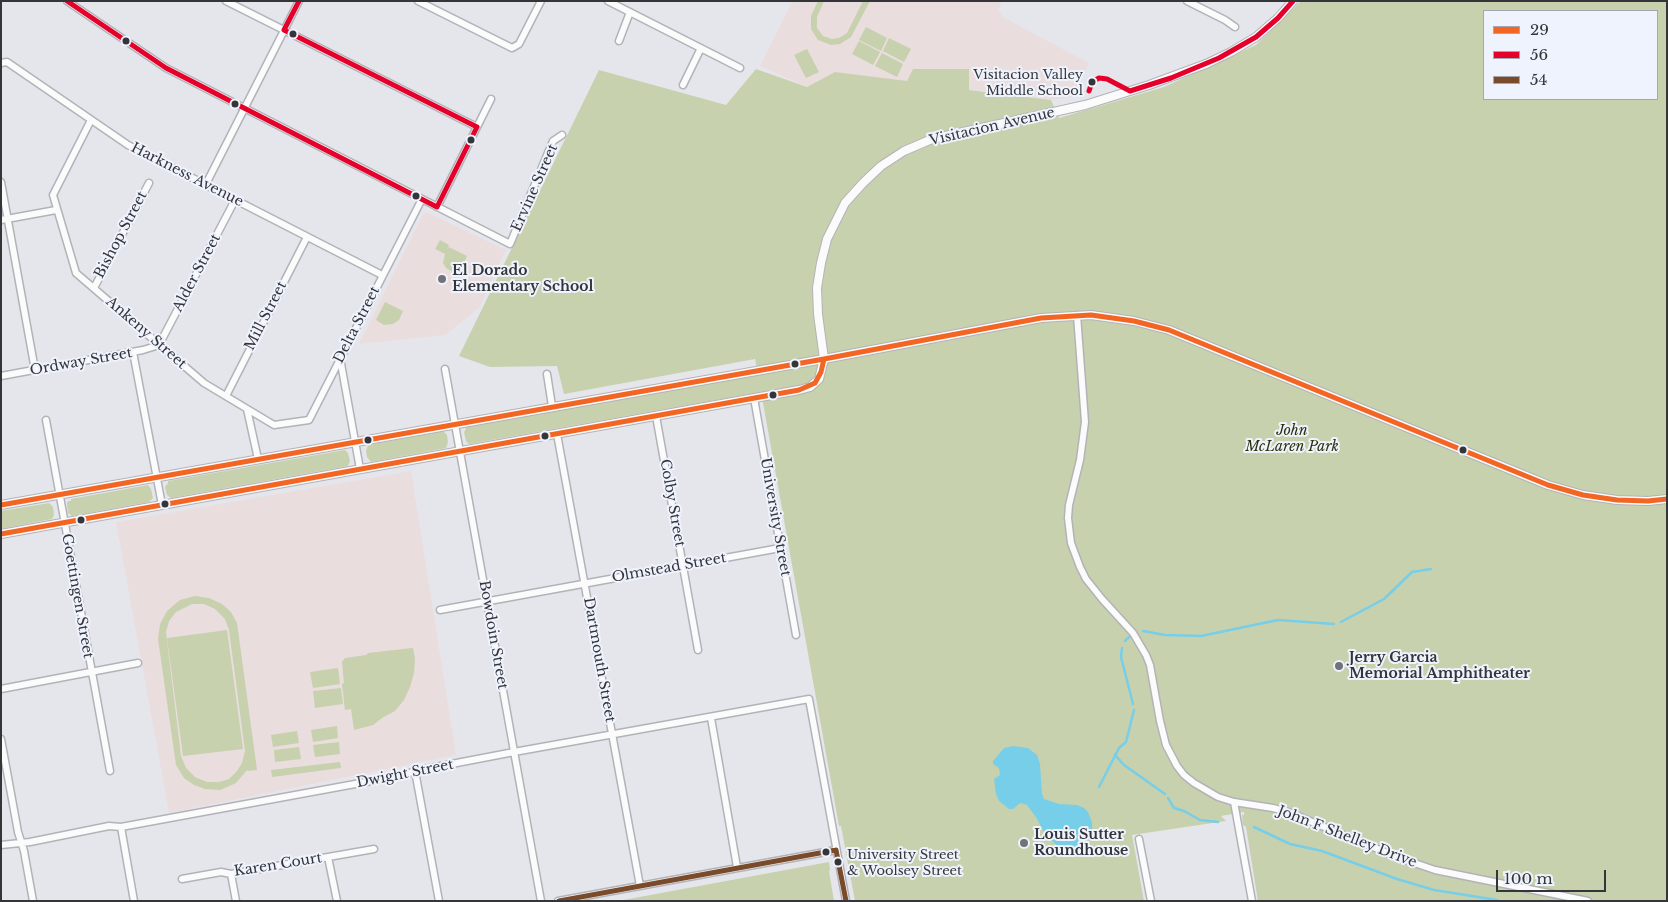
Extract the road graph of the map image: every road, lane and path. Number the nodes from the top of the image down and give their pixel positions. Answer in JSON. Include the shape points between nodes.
{"nodes":[{"id":1,"x":67,"y":1,"type":"edge"},
{"id":2,"x":226,"y":1,"type":"edge"},
{"id":3,"x":299,"y":1,"type":"edge"},
{"id":4,"x":418,"y":1,"type":"edge"},
{"id":5,"x":541,"y":1,"type":"edge"},
{"id":6,"x":608,"y":1,"type":"edge"},
{"id":7,"x":1187,"y":1,"type":"edge"},
{"id":8,"x":1293,"y":1,"type":"edge"},
{"id":9,"x":630,"y":12,"type":"junction"},
{"id":10,"x":1235,"y":27,"type":"dead end"},
{"id":11,"x":284,"y":30,"type":"junction"},
{"id":12,"x":619,"y":41,"type":"dead end"},
{"id":13,"x":701,"y":48,"type":"junction"},
{"id":14,"x":1,"y":63,"type":"edge"},
{"id":15,"x":740,"y":68,"type":"dead end"},
{"id":16,"x":683,"y":84,"type":"dead end"},
{"id":17,"x":491,"y":99,"type":"dead end"},
{"id":18,"x":243,"y":108,"type":"junction"},
{"id":19,"x":91,"y":120,"type":"junction"},
{"id":20,"x":477,"y":127,"type":"junction"},
{"id":21,"x":562,"y":135,"type":"dead end"},
{"id":22,"x":1,"y":182,"type":"edge"},
{"id":23,"x":149,"y":183,"type":"dead end"},
{"id":24,"x":206,"y":184,"type":"junction"},
{"id":25,"x":422,"y":199,"type":"junction"},
{"id":26,"x":236,"y":200,"type":"junction"},
{"id":27,"x":437,"y":207,"type":"junction"},
{"id":28,"x":56,"y":210,"type":"junction"},
{"id":29,"x":4,"y":220,"type":"edge"},
{"id":30,"x":307,"y":237,"type":"junction"},
{"id":31,"x":382,"y":275,"type":"junction"},
{"id":32,"x":94,"y":288,"type":"junction"},
{"id":33,"x":1077,"y":315,"type":"junction"},
{"id":34,"x":159,"y":345,"type":"junction"},
{"id":35,"x":133,"y":352,"type":"junction"},
{"id":36,"x":340,"y":358,"type":"junction"},
{"id":37,"x":824,"y":359,"type":"junction"},
{"id":38,"x":445,"y":369,"type":"dead end"},
{"id":39,"x":35,"y":370,"type":"junction"},
{"id":40,"x":547,"y":374,"type":"dead end"},
{"id":41,"x":1,"y":376,"type":"edge"},
{"id":42,"x":226,"y":396,"type":"junction"},
{"id":43,"x":754,"y":398,"type":"junction"},
{"id":44,"x":552,"y":406,"type":"junction"},
{"id":45,"x":247,"y":409,"type":"junction"},
{"id":46,"x":656,"y":416,"type":"junction"},
{"id":47,"x":46,"y":420,"type":"dead end"},
{"id":48,"x":274,"y":425,"type":"joint"},
{"id":49,"x":455,"y":425,"type":"junction"},
{"id":50,"x":557,"y":434,"type":"junction"},
{"id":51,"x":355,"y":442,"type":"junction"},
{"id":52,"x":460,"y":452,"type":"junction"},
{"id":53,"x":258,"y":459,"type":"junction"},
{"id":54,"x":360,"y":469,"type":"junction"},
{"id":55,"x":158,"y":477,"type":"junction"},
{"id":56,"x":59,"y":495,"type":"junction"},
{"id":57,"x":1667,"y":499,"type":"edge"},
{"id":58,"x":1,"y":505,"type":"edge"},
{"id":59,"x":162,"y":505,"type":"junction"},
{"id":60,"x":64,"y":523,"type":"junction"},
{"id":61,"x":1,"y":534,"type":"edge"},
{"id":62,"x":780,"y":548,"type":"junction"},
{"id":63,"x":683,"y":566,"type":"junction"},
{"id":64,"x":585,"y":584,"type":"junction"},
{"id":65,"x":486,"y":602,"type":"junction"},
{"id":66,"x":440,"y":610,"type":"dead end"},
{"id":67,"x":796,"y":635,"type":"dead end"},
{"id":68,"x":698,"y":650,"type":"dead end"},
{"id":69,"x":138,"y":663,"type":"dead end"},
{"id":70,"x":91,"y":673,"type":"junction"},
{"id":71,"x":1,"y":689,"type":"edge"},
{"id":72,"x":711,"y":718,"type":"junction"},
{"id":73,"x":612,"y":735,"type":"junction"},
{"id":74,"x":1,"y":739,"type":"edge"},
{"id":75,"x":514,"y":752,"type":"junction"},
{"id":76,"x":110,"y":771,"type":"dead end"},
{"id":77,"x":415,"y":771,"type":"junction"},
{"id":78,"x":1234,"y":802,"type":"junction"},
{"id":79,"x":121,"y":827,"type":"junction"},
{"id":80,"x":1139,"y":839,"type":"dead end"},
{"id":81,"x":21,"y":843,"type":"junction"},
{"id":82,"x":1,"y":845,"type":"edge"},
{"id":83,"x":374,"y":849,"type":"dead end"},
{"id":84,"x":836,"y":850,"type":"junction"},
{"id":85,"x":328,"y":857,"type":"junction"},
{"id":86,"x":738,"y":868,"type":"junction"},
{"id":87,"x":231,"y":874,"type":"junction"},
{"id":88,"x":182,"y":879,"type":"dead end"},
{"id":89,"x":640,"y":886,"type":"junction"},
{"id":90,"x":32,"y":901,"type":"edge"},
{"id":91,"x":134,"y":901,"type":"edge"},
{"id":92,"x":236,"y":901,"type":"edge"},
{"id":93,"x":337,"y":901,"type":"edge"},
{"id":94,"x":439,"y":901,"type":"edge"},
{"id":95,"x":541,"y":901,"type":"edge"},
{"id":96,"x":558,"y":901,"type":"edge"},
{"id":97,"x":846,"y":901,"type":"edge"},
{"id":98,"x":1151,"y":901,"type":"edge"},
{"id":99,"x":1252,"y":901,"type":"edge"},
{"id":100,"x":1588,"y":901,"type":"edge"}],
"edges":[{"from":1,"to":18,"type":"street","via":[[166,68]]},
{"from":2,"to":11,"type":"street"},
{"from":3,"to":11,"type":"street"},
{"from":4,"to":5,"type":"street","via":[[509,48],[519,44]]},
{"from":6,"to":9,"type":"street"},
{"from":7,"to":10,"type":"street"},
{"from":8,"to":37,"type":"street","name":"Visitacion Avenue","via":[[1256,37],[1206,64],[1079,106],[932,139],[881,166],[845,203],[823,251],[817,302]]},
{"from":9,"to":12,"type":"street"},
{"from":9,"to":13,"type":"street"},
{"from":11,"to":18,"type":"street"},
{"from":11,"to":20,"type":"street"},
{"from":13,"to":15,"type":"street"},
{"from":13,"to":16,"type":"street"},
{"from":14,"to":19,"type":"street","name":"Harkness Avenue","via":[[7,62]]},
{"from":17,"to":20,"type":"street"},
{"from":18,"to":24,"type":"street"},
{"from":18,"to":25,"type":"street"},
{"from":19,"to":24,"type":"street","name":"Harkness Avenue","via":[[128,145]]},
{"from":19,"to":28,"type":"street","name":"Ankeny Street","via":[[52,195]]},
{"from":20,"to":27,"type":"street"},
{"from":21,"to":27,"type":"street","name":"Ervine Street","via":[[553,141],[510,244]]},
{"from":22,"to":29,"type":"street"},
{"from":23,"to":32,"type":"street","name":"Bishop Street"},
{"from":24,"to":26,"type":"street","name":"Harkness Avenue"},
{"from":25,"to":27,"type":"street"},
{"from":25,"to":31,"type":"street","name":"Delta Street"},
{"from":26,"to":30,"type":"street","name":"Harkness Avenue"},
{"from":26,"to":34,"type":"street","name":"Alder Street"},
{"from":28,"to":29,"type":"street"},
{"from":28,"to":32,"type":"street","name":"Ankeny Street","via":[[76,274]]},
{"from":29,"to":39,"type":"street"},
{"from":30,"to":31,"type":"street","name":"Harkness Avenue"},
{"from":30,"to":42,"type":"street","name":"Mill Street"},
{"from":31,"to":36,"type":"street","name":"Delta Street"},
{"from":32,"to":34,"type":"street","name":"Ankeny Street"},
{"from":33,"to":37,"type":"street","via":[[1041,318]]},
{"from":33,"to":57,"type":"street","via":[[1134,321],[1168,330],[1548,485],[1617,500]]},
{"from":33,"to":78,"type":"street","name":"John F Shelley Drive","via":[[1085,422],[1080,460],[1068,505],[1069,531],[1075,555],[1093,589],[1133,633],[1146,655],[1162,733],[1177,766],[1194,783]]},
{"from":34,"to":35,"type":"street","name":"Ordway Street"},
{"from":34,"to":42,"type":"street","name":"Ankeny Street","via":[[204,383]]},
{"from":35,"to":39,"type":"street","name":"Ordway Street"},
{"from":35,"to":55,"type":"street"},
{"from":36,"to":48,"type":"street","name":"Delta Street","via":[[309,420]]},
{"from":36,"to":51,"type":"street"},
{"from":37,"to":43,"type":"street","via":[[818,379],[810,386]]},
{"from":37,"to":44,"type":"street"},
{"from":38,"to":49,"type":"street","name":"Bowdoin Street"},
{"from":39,"to":41,"type":"street","name":"Ordway Street"},
{"from":40,"to":44,"type":"street"},
{"from":42,"to":45,"type":"street","name":"Ankeny Street"},
{"from":43,"to":46,"type":"street"},
{"from":43,"to":62,"type":"street","name":"University Street"},
{"from":44,"to":49,"type":"street"},
{"from":45,"to":48,"type":"street","name":"Ankeny Street"},
{"from":45,"to":53,"type":"street"},
{"from":46,"to":50,"type":"street"},
{"from":46,"to":63,"type":"street","name":"Colby Street"},
{"from":47,"to":56,"type":"street","name":"Goettingen Street"},
{"from":49,"to":51,"type":"street"},
{"from":49,"to":52,"type":"street","name":"Bowdoin Street"},
{"from":50,"to":52,"type":"street"},
{"from":50,"to":64,"type":"street","name":"Dartmouth Street"},
{"from":51,"to":53,"type":"street"},
{"from":51,"to":54,"type":"street"},
{"from":52,"to":54,"type":"street"},
{"from":52,"to":65,"type":"street","name":"Bowdoin Street"},
{"from":53,"to":55,"type":"street"},
{"from":54,"to":59,"type":"street"},
{"from":55,"to":56,"type":"street"},
{"from":55,"to":59,"type":"street"},
{"from":56,"to":58,"type":"street"},
{"from":56,"to":60,"type":"street","name":"Goettingen Street"},
{"from":59,"to":60,"type":"street"},
{"from":60,"to":61,"type":"street"},
{"from":60,"to":70,"type":"street","name":"Goettingen Street"},
{"from":62,"to":63,"type":"street","name":"Olmstead Street"},
{"from":62,"to":67,"type":"street","name":"University Street"},
{"from":63,"to":64,"type":"street","name":"Olmstead Street"},
{"from":63,"to":68,"type":"street","name":"Colby Street"},
{"from":64,"to":65,"type":"street","name":"Olmstead Street"},
{"from":64,"to":73,"type":"street","name":"Dartmouth Street"},
{"from":65,"to":66,"type":"street","name":"Olmstead Street"},
{"from":65,"to":75,"type":"street","name":"Bowdoin Street"},
{"from":69,"to":70,"type":"street"},
{"from":70,"to":71,"type":"street"},
{"from":70,"to":76,"type":"street","name":"Goettingen Street"},
{"from":72,"to":73,"type":"street","name":"Dwight Street"},
{"from":72,"to":84,"type":"street","name":"Dwight Street","via":[[809,699]]},
{"from":72,"to":86,"type":"street"},
{"from":73,"to":75,"type":"street","name":"Dwight Street"},
{"from":73,"to":89,"type":"street","name":"Dartmouth Street"},
{"from":74,"to":81,"type":"street"},
{"from":75,"to":77,"type":"street","name":"Dwight Street"},
{"from":75,"to":95,"type":"street","name":"Bowdoin Street"},
{"from":77,"to":79,"type":"street","name":"Dwight Street"},
{"from":77,"to":94,"type":"street"},
{"from":78,"to":99,"type":"street"},
{"from":78,"to":100,"type":"street","name":"John F Shelley Drive","via":[[1288,812],[1435,870]]},
{"from":79,"to":81,"type":"street","name":"Dwight Street","via":[[109,826]]},
{"from":79,"to":91,"type":"street"},
{"from":80,"to":98,"type":"street"},
{"from":81,"to":82,"type":"street","name":"Dwight Street"},
{"from":81,"to":90,"type":"street"},
{"from":83,"to":85,"type":"street","name":"Karen Court"},
{"from":84,"to":86,"type":"street"},
{"from":84,"to":97,"type":"street"},
{"from":85,"to":87,"type":"street","name":"Karen Court"},
{"from":85,"to":93,"type":"street"},
{"from":86,"to":89,"type":"street"},
{"from":87,"to":88,"type":"street","name":"Karen Court","via":[[221,872]]},
{"from":87,"to":92,"type":"street"},
{"from":89,"to":96,"type":"street"}]}
